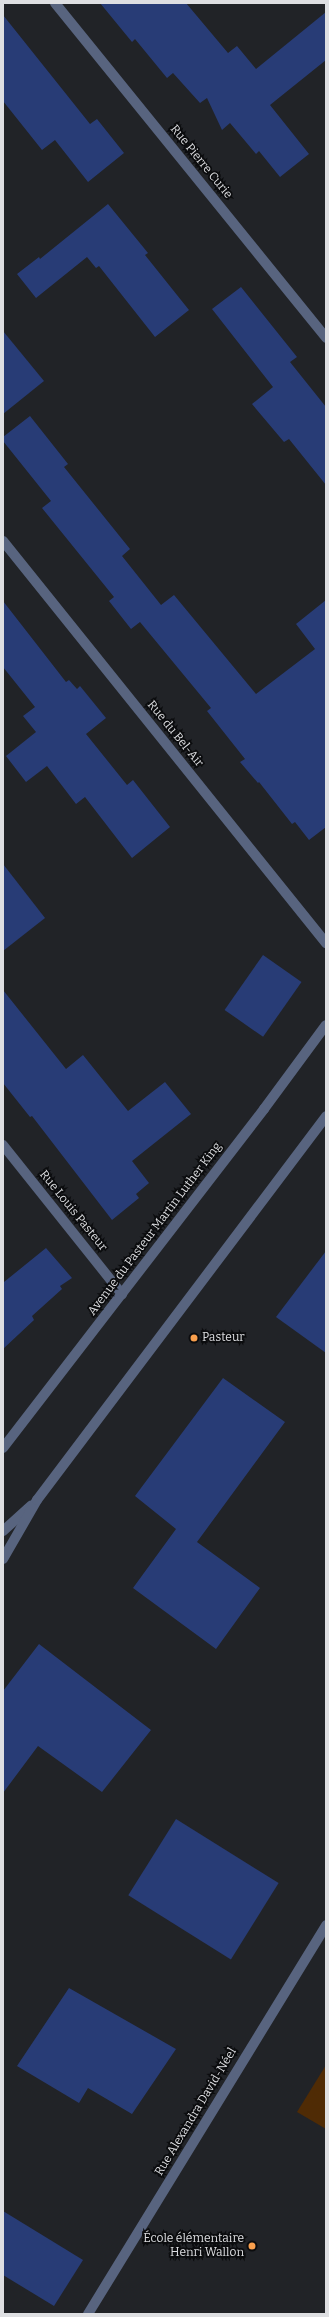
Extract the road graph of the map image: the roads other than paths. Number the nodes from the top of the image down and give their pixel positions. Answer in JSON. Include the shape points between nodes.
{"nodes":[{"id":1,"x":55,"y":3,"type":"edge"},
{"id":2,"x":326,"y":338,"type":"edge"},
{"id":3,"x":3,"y":541,"type":"edge"},
{"id":4,"x":326,"y":943,"type":"edge"},
{"id":5,"x":326,"y":1025,"type":"edge"},
{"id":6,"x":326,"y":1116,"type":"edge"},
{"id":7,"x":3,"y":1145,"type":"edge"},
{"id":8,"x":122,"y":1294,"type":"junction"},
{"id":9,"x":3,"y":1448,"type":"edge"},
{"id":10,"x":37,"y":1500,"type":"junction"},
{"id":11,"x":3,"y":1531,"type":"edge"},
{"id":12,"x":3,"y":1559,"type":"edge"},
{"id":13,"x":326,"y":1924,"type":"edge"},
{"id":14,"x":88,"y":2314,"type":"edge"}],
"edges":[{"from":1,"to":2,"type":"street","name":"Rue Pierre Curie"},
{"from":3,"to":4,"type":"street","name":"Rue du Bel-Air"},
{"from":5,"to":8,"type":"street","name":"Avenue du Pasteur Martin Luther King"},
{"from":6,"to":10,"type":"street"},
{"from":7,"to":8,"type":"street","name":"Rue Louis Pasteur"},
{"from":8,"to":9,"type":"street","name":"Avenue du Pasteur Martin Luther King"},
{"from":10,"to":11,"type":"street"},
{"from":10,"to":12,"type":"street"},
{"from":13,"to":14,"type":"street","name":"Rue Alexandra David-Néel"}]}
